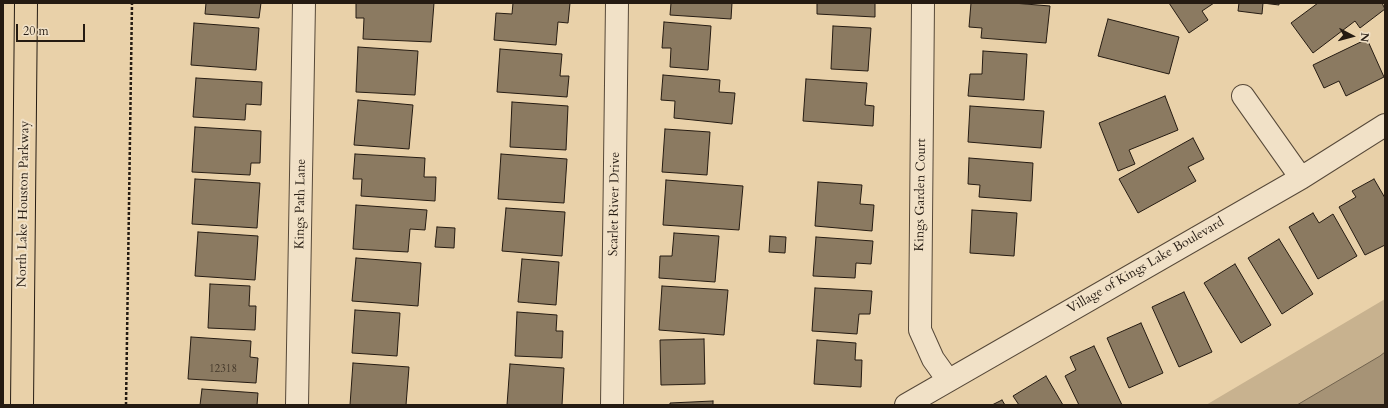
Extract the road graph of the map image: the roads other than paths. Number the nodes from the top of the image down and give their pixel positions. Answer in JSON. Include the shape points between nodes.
{"nodes":[{"id":1,"x":26,"y":3,"type":"edge"},
{"id":2,"x":304,"y":3,"type":"edge"},
{"id":3,"x":617,"y":3,"type":"edge"},
{"id":4,"x":923,"y":3,"type":"edge"},
{"id":5,"x":1243,"y":96,"type":"dead end"},
{"id":6,"x":1385,"y":125,"type":"edge"},
{"id":7,"x":1301,"y":178,"type":"junction"},
{"id":8,"x":948,"y":380,"type":"junction"},
{"id":9,"x":22,"y":405,"type":"edge"},
{"id":10,"x":297,"y":405,"type":"edge"},
{"id":11,"x":612,"y":405,"type":"edge"},
{"id":12,"x":906,"y":405,"type":"edge"}],
"edges":[{"from":1,"to":9,"type":"main road","name":"North Lake Houston Parkway"},
{"from":2,"to":10,"type":"street","name":"Kings Path Lane"},
{"from":3,"to":11,"type":"street","name":"Scarlet River Drive"},
{"from":4,"to":8,"type":"street","name":"Kings Garden Court","via":[[920,330],[933,359]]},
{"from":5,"to":7,"type":"street"},
{"from":6,"to":7,"type":"street","name":"Village of Kings Lake Boulevard"},
{"from":7,"to":8,"type":"street","name":"Village of Kings Lake Boulevard"},
{"from":8,"to":12,"type":"street","name":"Village of Kings Lake Boulevard"}]}
